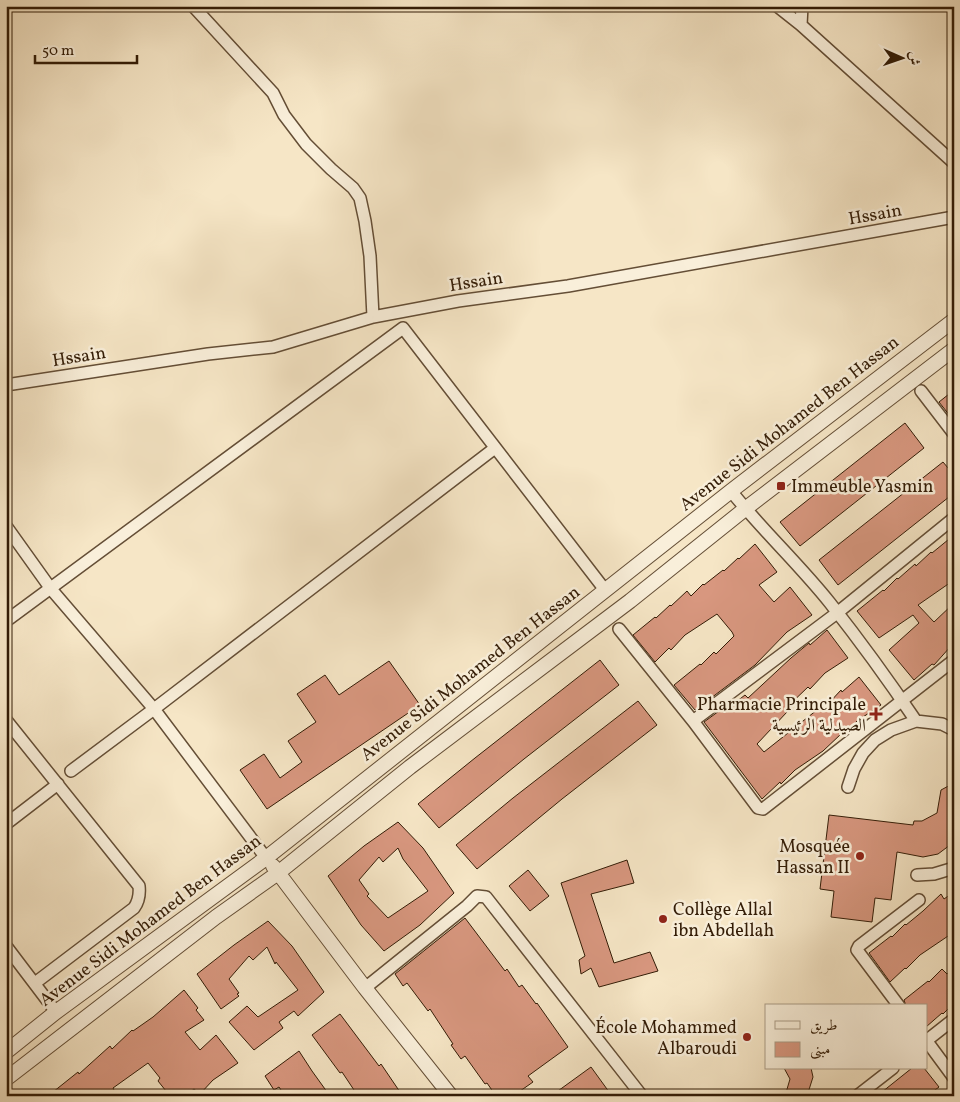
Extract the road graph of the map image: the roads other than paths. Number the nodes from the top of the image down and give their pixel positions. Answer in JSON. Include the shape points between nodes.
{"nodes":[{"id":1,"x":193,"y":6,"type":"edge"},
{"id":2,"x":776,"y":6,"type":"edge"},
{"id":3,"x":802,"y":6,"type":"edge"},
{"id":4,"x":801,"y":25,"type":"junction"},
{"id":5,"x":952,"y":158,"type":"edge"},
{"id":6,"x":954,"y":217,"type":"edge"},
{"id":7,"x":373,"y":317,"type":"junction"},
{"id":8,"x":954,"y":320,"type":"edge"},
{"id":9,"x":954,"y":349,"type":"edge"},
{"id":10,"x":6,"y":385,"type":"edge"},
{"id":11,"x":921,"y":391,"type":"dead end"},
{"id":12,"x":954,"y":434,"type":"edge"},
{"id":13,"x":495,"y":448,"type":"junction"},
{"id":14,"x":731,"y":491,"type":"junction"},
{"id":15,"x":745,"y":509,"type":"junction"},
{"id":16,"x":954,"y":518,"type":"edge"},
{"id":17,"x":6,"y":526,"type":"edge"},
{"id":18,"x":51,"y":588,"type":"junction"},
{"id":19,"x":605,"y":590,"type":"junction"},
{"id":20,"x":837,"y":612,"type":"junction"},
{"id":21,"x":6,"y":621,"type":"edge"},
{"id":22,"x":618,"y":629,"type":"dead end"},
{"id":23,"x":954,"y":660,"type":"edge"},
{"id":24,"x":902,"y":700,"type":"junction"},
{"id":25,"x":154,"y":710,"type":"junction"},
{"id":26,"x":6,"y":720,"type":"edge"},
{"id":27,"x":693,"y":720,"type":"junction"},
{"id":28,"x":916,"y":721,"type":"junction"},
{"id":29,"x":954,"y":730,"type":"edge"},
{"id":30,"x":71,"y":771,"type":"dead end"},
{"id":31,"x":58,"y":784,"type":"junction"},
{"id":32,"x":848,"y":787,"type":"dead end"},
{"id":33,"x":6,"y":824,"type":"edge"},
{"id":34,"x":266,"y":858,"type":"junction"},
{"id":35,"x":954,"y":868,"type":"edge"},
{"id":36,"x":278,"y":872,"type":"junction"},
{"id":37,"x":917,"y":875,"type":"dead end"},
{"id":38,"x":919,"y":900,"type":"dead end"},
{"id":39,"x":6,"y":946,"type":"edge"},
{"id":40,"x":36,"y":983,"type":"junction"},
{"id":41,"x":365,"y":988,"type":"junction"},
{"id":42,"x":897,"y":1004,"type":"edge"},
{"id":43,"x":56,"y":1012,"type":"junction"},
{"id":44,"x":954,"y":1019,"type":"edge"},
{"id":45,"x":928,"y":1038,"type":"edge"},
{"id":46,"x":928,"y":1043,"type":"edge"},
{"id":47,"x":6,"y":1052,"type":"edge"},
{"id":48,"x":890,"y":1070,"type":"edge"},
{"id":49,"x":954,"y":1078,"type":"edge"},
{"id":50,"x":6,"y":1079,"type":"edge"},
{"id":51,"x":450,"y":1096,"type":"edge"},
{"id":52,"x":642,"y":1096,"type":"edge"},
{"id":53,"x":857,"y":1096,"type":"edge"}],
"edges":[{"from":1,"to":7,"type":"street","via":[[272,93],[306,144],[360,198],[370,256]]},
{"from":2,"to":4,"type":"street"},
{"from":3,"to":4,"type":"street"},
{"from":4,"to":5,"type":"street"},
{"from":6,"to":7,"type":"street","name":"Hssain","via":[[568,286]]},
{"from":7,"to":10,"type":"street","name":"Hssain","via":[[273,347]]},
{"from":8,"to":14,"type":"street","name":"Avenue Sidi Mohamed Ben Hassan"},
{"from":9,"to":15,"type":"street"},
{"from":11,"to":12,"type":"street"},
{"from":13,"to":18,"type":"street","via":[[403,328]]},
{"from":13,"to":19,"type":"street"},
{"from":13,"to":25,"type":"street"},
{"from":14,"to":15,"type":"street"},
{"from":14,"to":19,"type":"street","name":"Avenue Sidi Mohamed Ben Hassan"},
{"from":15,"to":20,"type":"street"},
{"from":15,"to":36,"type":"street"},
{"from":16,"to":20,"type":"street"},
{"from":17,"to":18,"type":"street"},
{"from":18,"to":21,"type":"street"},
{"from":18,"to":25,"type":"street"},
{"from":19,"to":34,"type":"street","name":"Avenue Sidi Mohamed Ben Hassan"},
{"from":20,"to":24,"type":"street"},
{"from":20,"to":27,"type":"street"},
{"from":22,"to":27,"type":"street"},
{"from":23,"to":24,"type":"street"},
{"from":24,"to":27,"type":"street","via":[[762,809],[758,808]]},
{"from":24,"to":28,"type":"street"},
{"from":25,"to":30,"type":"street"},
{"from":25,"to":34,"type":"street"},
{"from":26,"to":31,"type":"street"},
{"from":28,"to":29,"type":"street","via":[[942,724]]},
{"from":28,"to":32,"type":"street","via":[[875,740],[863,753]]},
{"from":31,"to":33,"type":"street"},
{"from":31,"to":40,"type":"street","via":[[139,886],[140,894],[134,908]]},
{"from":34,"to":36,"type":"street"},
{"from":34,"to":43,"type":"street","name":"Avenue Sidi Mohamed Ben Hassan"},
{"from":35,"to":37,"type":"street"},
{"from":36,"to":41,"type":"street"},
{"from":36,"to":50,"type":"street"},
{"from":38,"to":42,"type":"street","via":[[857,950]]},
{"from":39,"to":40,"type":"street"},
{"from":40,"to":43,"type":"street"},
{"from":41,"to":51,"type":"street"},
{"from":41,"to":52,"type":"street","via":[[477,896],[486,897]]},
{"from":43,"to":47,"type":"street","name":"Avenue Sidi Mohamed Ben Hassan"},
{"from":44,"to":45,"type":"street"},
{"from":46,"to":49,"type":"street"},
{"from":48,"to":53,"type":"street"}]}
